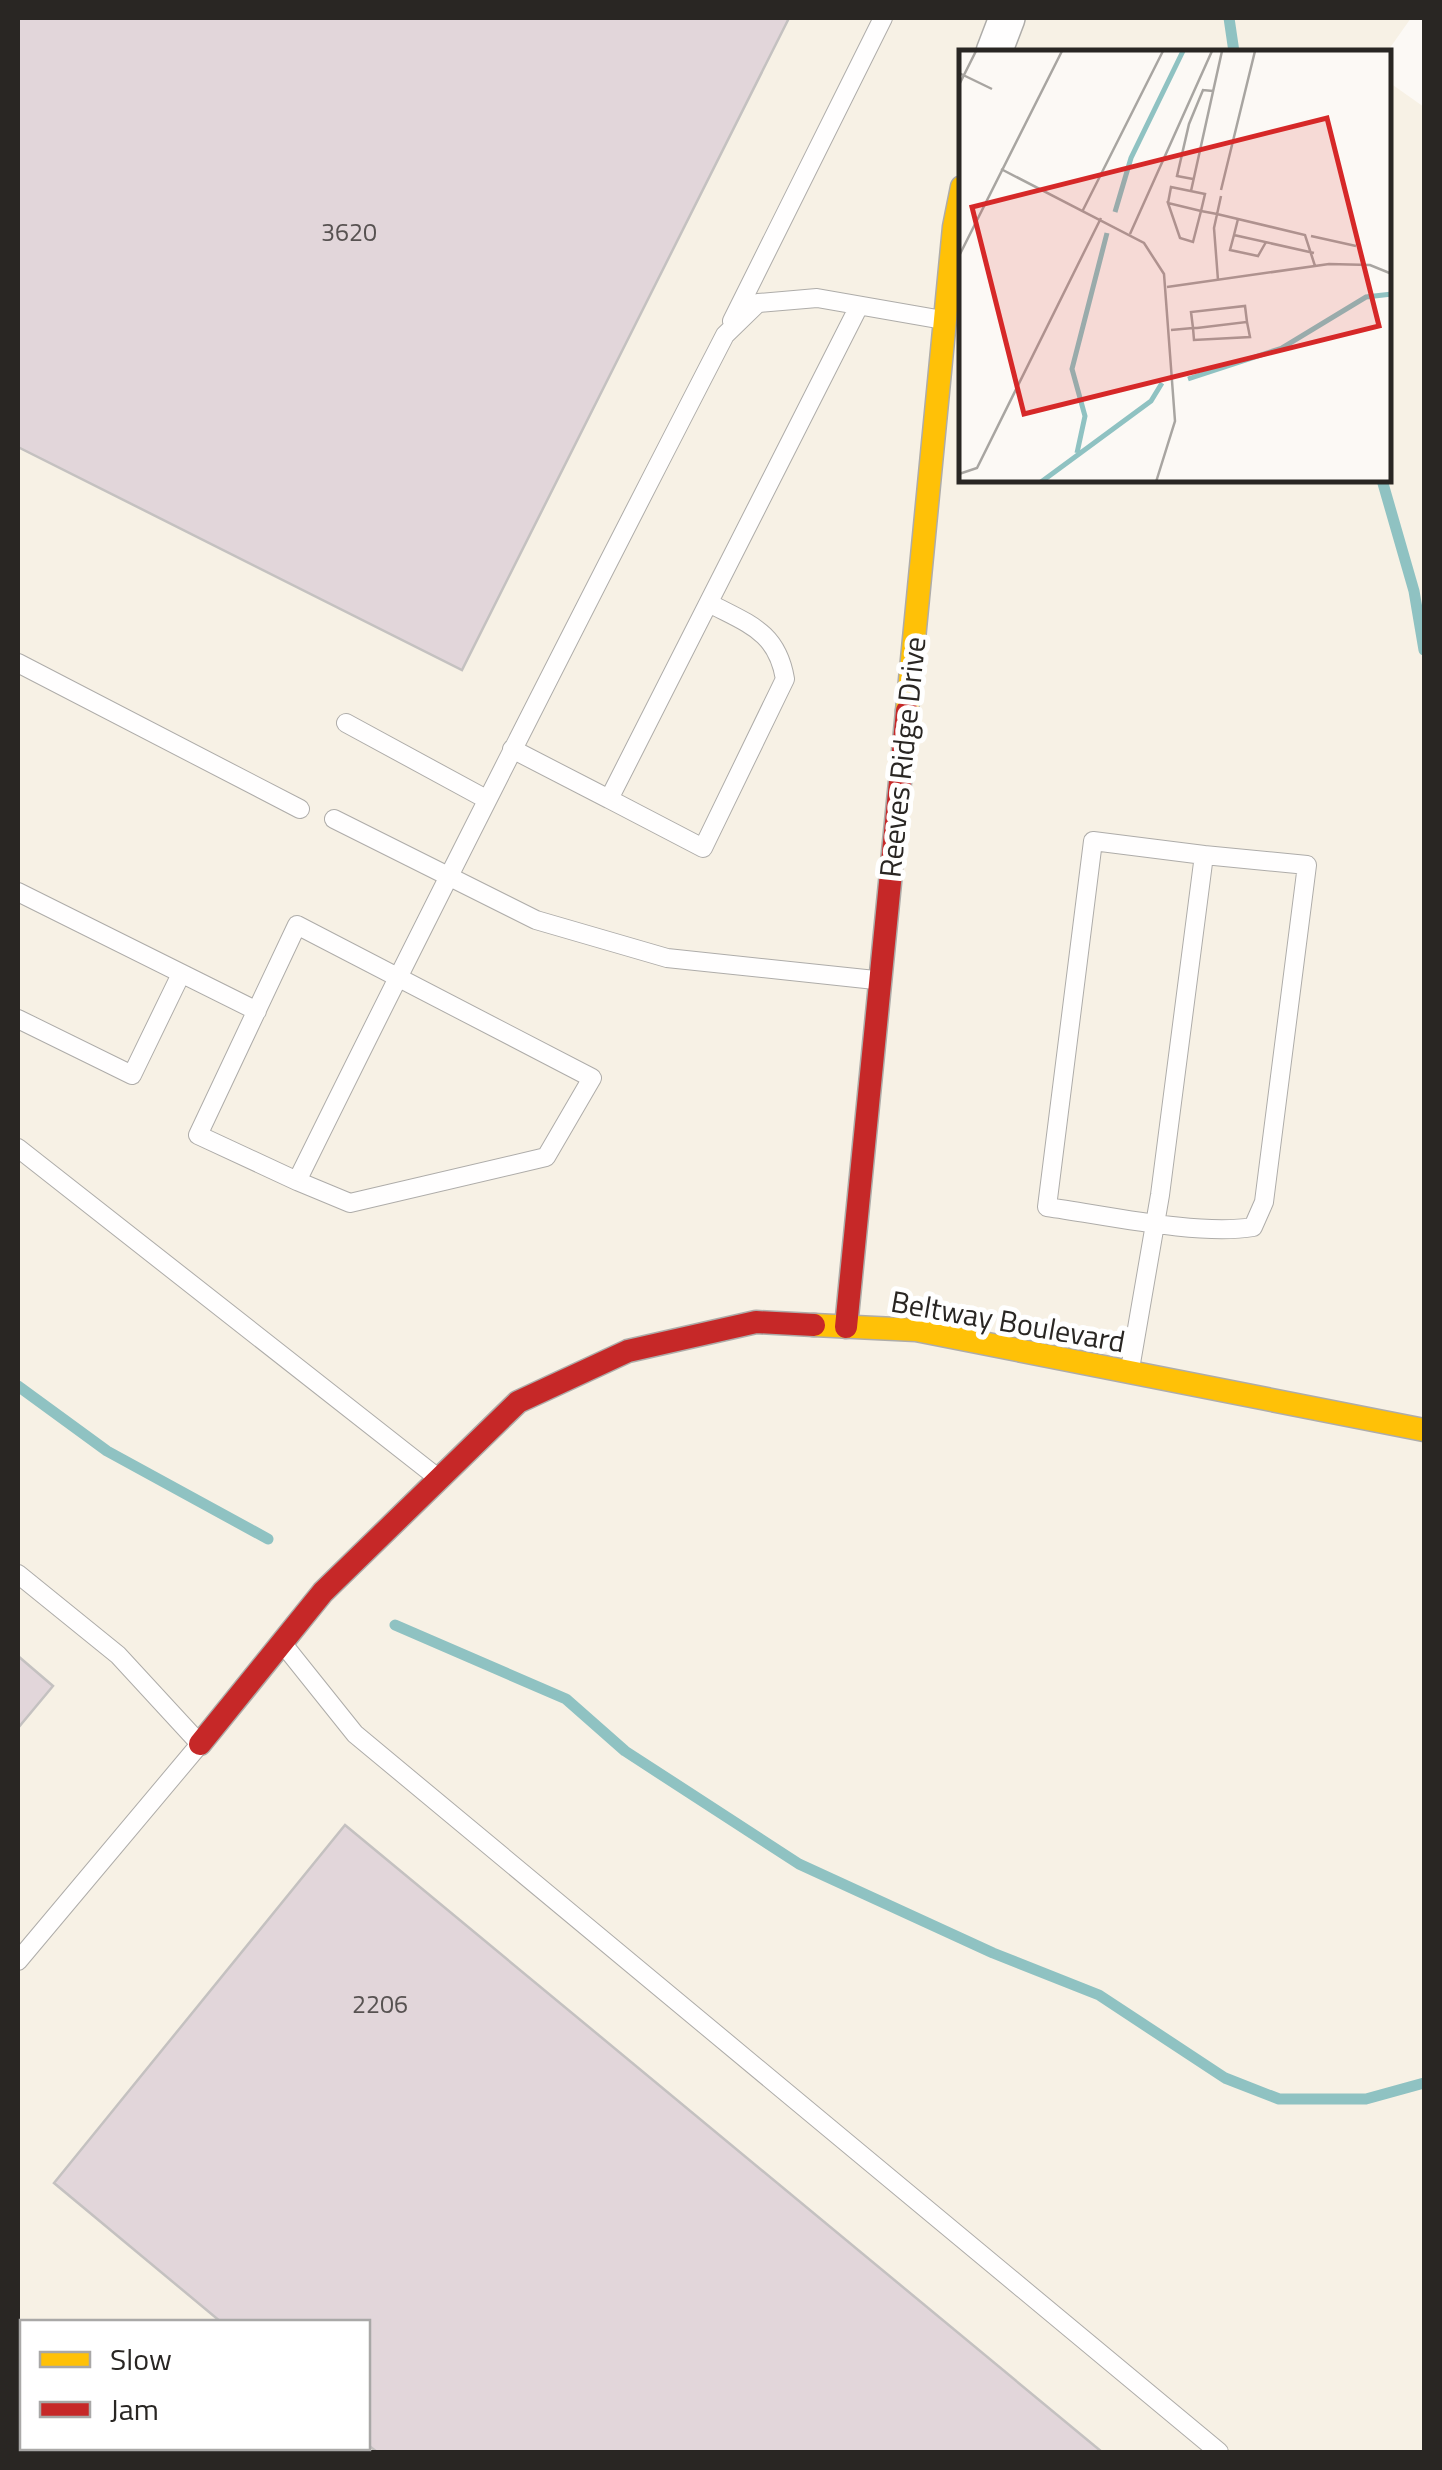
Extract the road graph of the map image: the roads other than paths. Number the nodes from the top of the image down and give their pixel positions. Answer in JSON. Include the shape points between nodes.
{"nodes":[{"id":1,"x":882,"y":18,"type":"edge"},
{"id":2,"x":1007,"y":18,"type":"edge"},
{"id":3,"x":995,"y":50,"type":"edge"},
{"id":4,"x":959,"y":209,"type":"edge"},
{"id":5,"x":859,"y":306,"type":"junction"},
{"id":6,"x":944,"y":320,"type":"junction"},
{"id":7,"x":725,"y":335,"type":"junction"},
{"id":8,"x":708,"y":603,"type":"junction"},
{"id":9,"x":18,"y":662,"type":"edge"},
{"id":10,"x":346,"y":724,"type":"dead end"},
{"id":11,"x":512,"y":748,"type":"junction"},
{"id":12,"x":486,"y":799,"type":"junction"},
{"id":13,"x":609,"y":799,"type":"junction"},
{"id":14,"x":300,"y":808,"type":"dead end"},
{"id":15,"x":334,"y":819,"type":"dead end"},
{"id":16,"x":1204,"y":856,"type":"junction"},
{"id":17,"x":446,"y":878,"type":"junction"},
{"id":18,"x":18,"y":892,"type":"edge"},
{"id":19,"x":181,"y":974,"type":"junction"},
{"id":20,"x":398,"y":976,"type":"junction"},
{"id":21,"x":880,"y":980,"type":"junction"},
{"id":22,"x":256,"y":1011,"type":"junction"},
{"id":23,"x":18,"y":1018,"type":"edge"},
{"id":24,"x":18,"y":1148,"type":"edge"},
{"id":25,"x":297,"y":1181,"type":"junction"},
{"id":26,"x":1156,"y":1221,"type":"junction"},
{"id":27,"x":846,"y":1327,"type":"junction"},
{"id":28,"x":1130,"y":1372,"type":"junction"},
{"id":29,"x":1424,"y":1430,"type":"edge"},
{"id":30,"x":439,"y":1479,"type":"junction"},
{"id":31,"x":18,"y":1574,"type":"edge"},
{"id":32,"x":282,"y":1642,"type":"junction"},
{"id":33,"x":200,"y":1744,"type":"junction"},
{"id":34,"x":18,"y":1961,"type":"edge"},
{"id":35,"x":1219,"y":2452,"type":"edge"}],
"edges":[{"from":1,"to":7,"type":"lane"},
{"from":2,"to":3,"type":"street"},
{"from":4,"to":6,"type":"street","name":"Reeves Ridge Drive"},
{"from":5,"to":6,"type":"lane"},
{"from":5,"to":7,"type":"lane","via":[[817,298],[758,303]]},
{"from":5,"to":8,"type":"lane"},
{"from":6,"to":21,"type":"street","name":"Reeves Ridge Drive"},
{"from":7,"to":11,"type":"lane"},
{"from":8,"to":13,"type":"lane"},
{"from":8,"to":13,"type":"lane","via":[[759,630],[780,652],[785,679],[703,848]]},
{"from":9,"to":14,"type":"lane"},
{"from":10,"to":12,"type":"lane"},
{"from":11,"to":12,"type":"lane"},
{"from":11,"to":13,"type":"lane"},
{"from":12,"to":17,"type":"lane"},
{"from":15,"to":17,"type":"lane"},
{"from":16,"to":26,"type":"lane"},
{"from":16,"to":26,"type":"lane","via":[[1308,865],[1264,1202],[1253,1227],[1237,1230]]},
{"from":16,"to":26,"type":"lane","via":[[1093,842],[1046,1207]]},
{"from":17,"to":20,"type":"lane"},
{"from":17,"to":21,"type":"lane","via":[[536,920],[668,958]]},
{"from":18,"to":19,"type":"lane"},
{"from":19,"to":22,"type":"lane"},
{"from":19,"to":23,"type":"lane","via":[[132,1075]]},
{"from":20,"to":22,"type":"lane","via":[[297,926]]},
{"from":20,"to":25,"type":"lane"},
{"from":20,"to":25,"type":"lane","via":[[592,1078],[546,1157],[350,1203]]},
{"from":21,"to":27,"type":"street","name":"Reeves Ridge Drive"},
{"from":22,"to":25,"type":"lane","via":[[198,1134]]},
{"from":24,"to":30,"type":"lane"},
{"from":26,"to":28,"type":"lane"},
{"from":27,"to":28,"type":"street","name":"Beltway Boulevard","via":[[916,1330]]},
{"from":27,"to":30,"type":"street","name":"Beltway Boulevard","via":[[756,1322],[628,1350],[518,1402]]},
{"from":28,"to":29,"type":"street","name":"Beltway Boulevard"},
{"from":30,"to":32,"type":"street","name":"Beltway Boulevard","via":[[323,1592]]},
{"from":31,"to":33,"type":"lane","via":[[118,1655]]},
{"from":32,"to":33,"type":"street","name":"Beltway Boulevard"},
{"from":32,"to":35,"type":"lane","via":[[370,1747]]},
{"from":33,"to":34,"type":"lane"}]}
